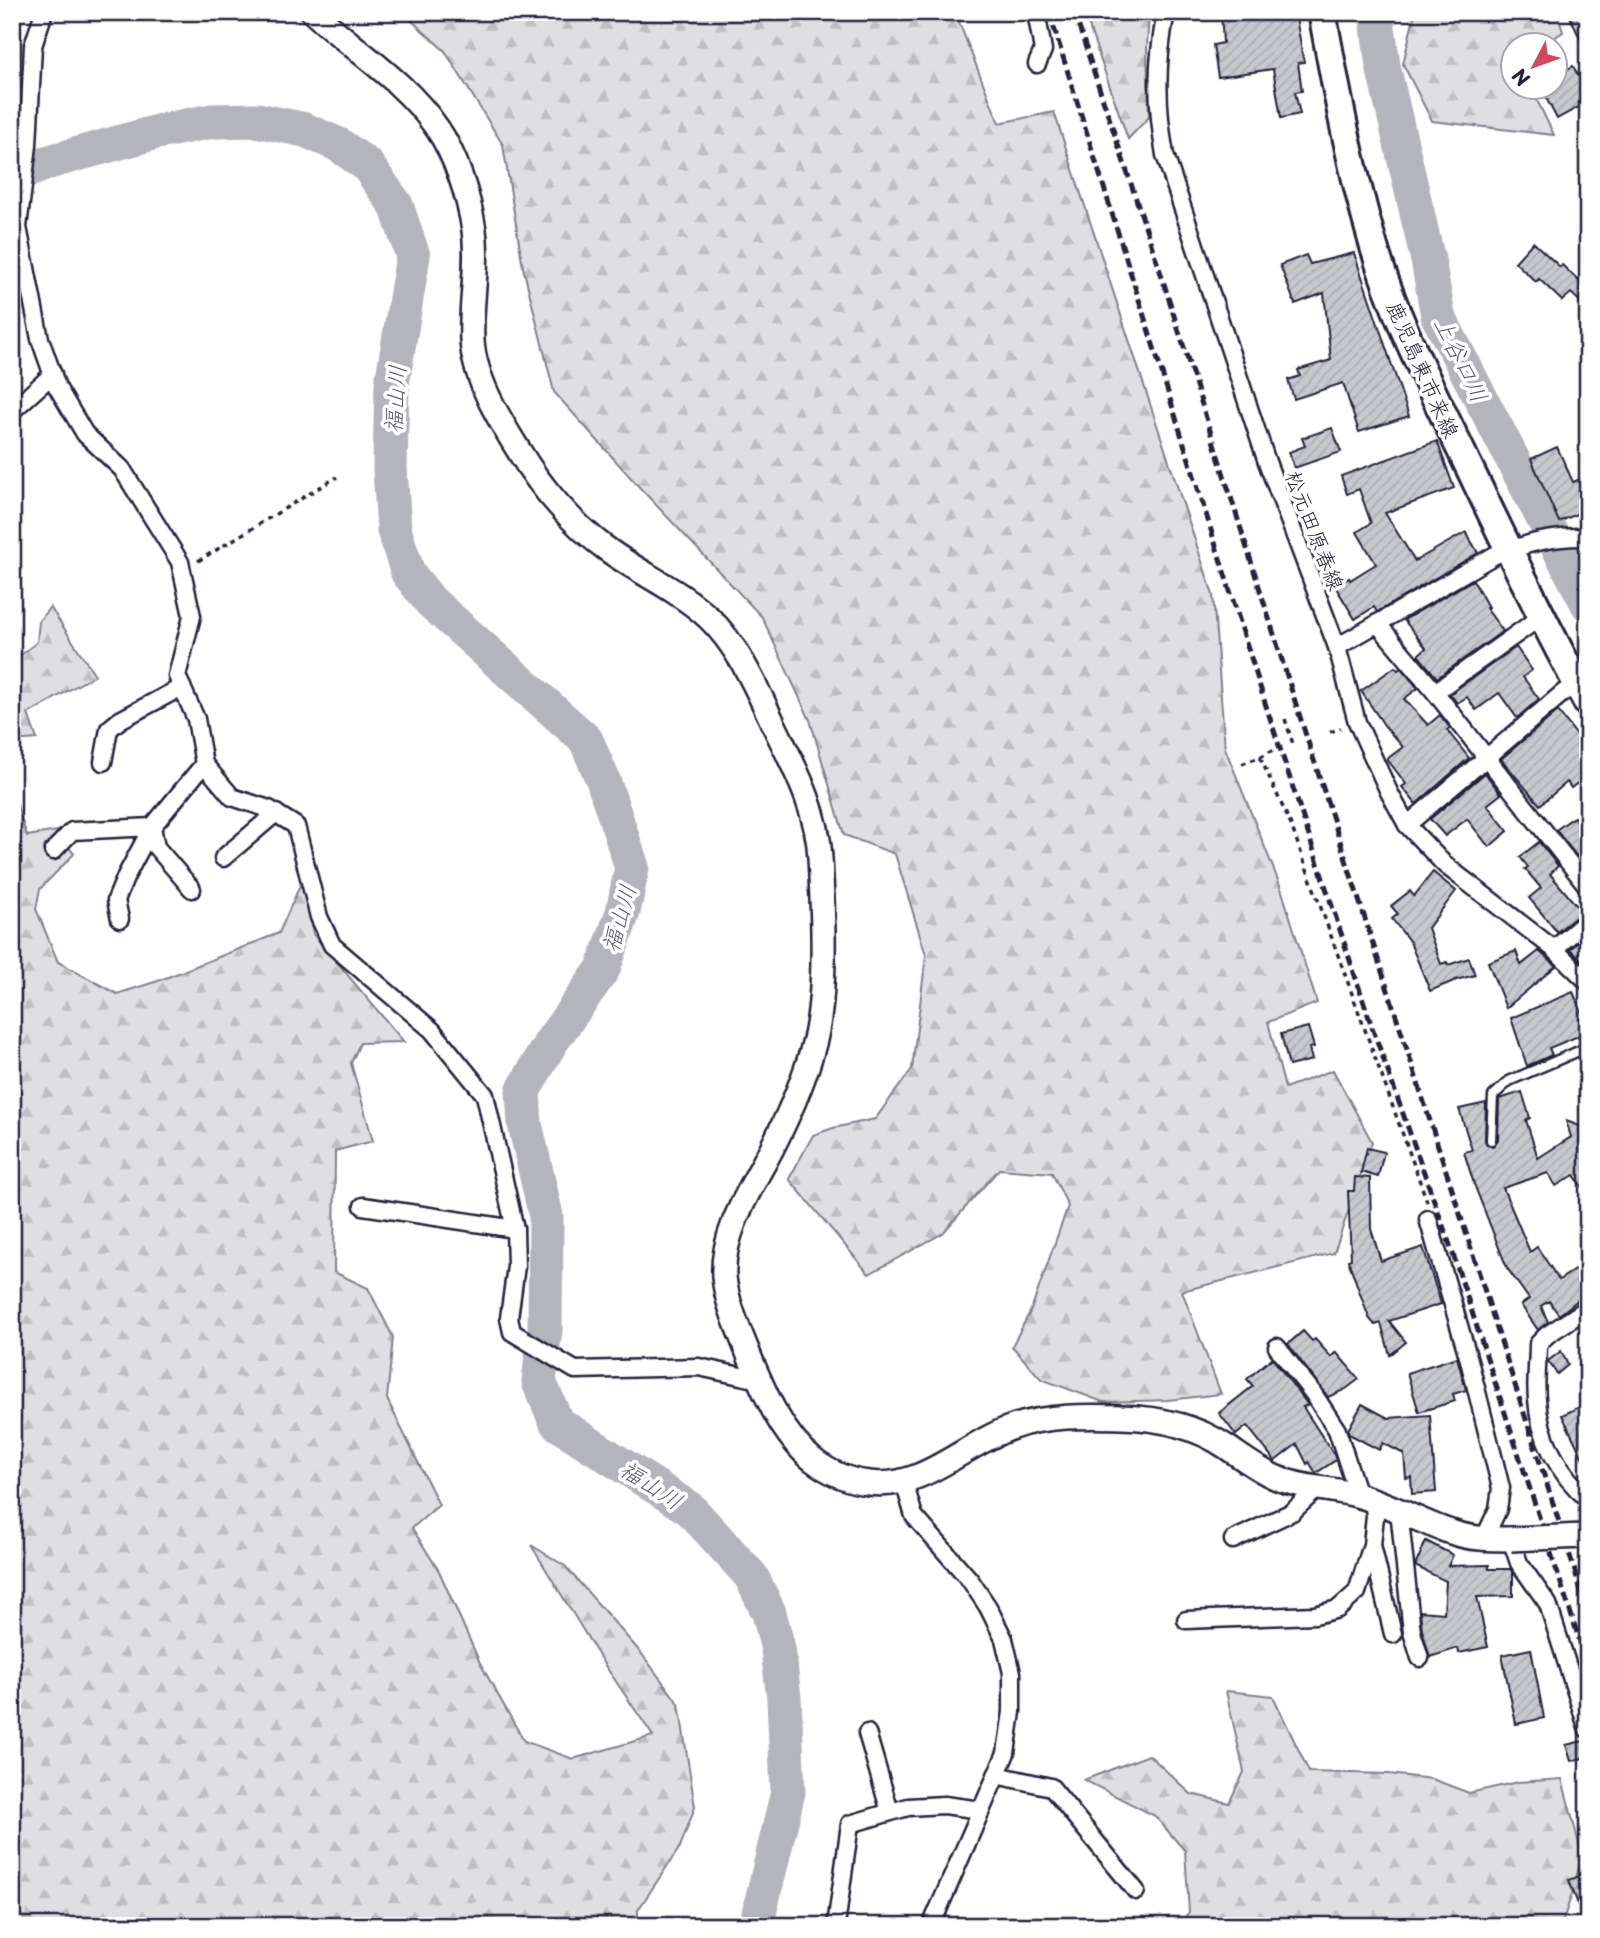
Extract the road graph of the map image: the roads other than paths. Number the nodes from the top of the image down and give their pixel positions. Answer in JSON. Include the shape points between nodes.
{"nodes":[{"id":1,"x":44,"y":12,"type":"edge"},
{"id":2,"x":313,"y":12,"type":"edge"},
{"id":3,"x":1036,"y":12,"type":"edge"},
{"id":4,"x":1166,"y":12,"type":"edge"},
{"id":5,"x":1322,"y":12,"type":"edge"},
{"id":6,"x":1037,"y":64,"type":"dead end"},
{"id":7,"x":53,"y":374,"type":"junction"},
{"id":8,"x":12,"y":411,"type":"edge"},
{"id":9,"x":1588,"y":537,"type":"edge"},
{"id":10,"x":1520,"y":546,"type":"junction"},
{"id":11,"x":1542,"y":616,"type":"junction"},
{"id":12,"x":1377,"y":623,"type":"junction"},
{"id":13,"x":1337,"y":647,"type":"junction"},
{"id":14,"x":182,"y":687,"type":"junction"},
{"id":15,"x":1435,"y":692,"type":"junction"},
{"id":16,"x":1582,"y":695,"type":"edge"},
{"id":17,"x":1486,"y":757,"type":"junction"},
{"id":18,"x":103,"y":762,"type":"dead end"},
{"id":19,"x":204,"y":764,"type":"junction"},
{"id":20,"x":276,"y":813,"type":"junction"},
{"id":21,"x":1407,"y":824,"type":"junction"},
{"id":22,"x":152,"y":827,"type":"junction"},
{"id":23,"x":53,"y":851,"type":"dead end"},
{"id":24,"x":223,"y":858,"type":"dead end"},
{"id":25,"x":1588,"y":887,"type":"edge"},
{"id":26,"x":192,"y":889,"type":"dead end"},
{"id":27,"x":120,"y":919,"type":"dead end"},
{"id":28,"x":1588,"y":920,"type":"edge"},
{"id":29,"x":1554,"y":949,"type":"junction"},
{"id":30,"x":1588,"y":982,"type":"edge"},
{"id":31,"x":1588,"y":1047,"type":"edge"},
{"id":32,"x":1491,"y":1140,"type":"dead end"},
{"id":33,"x":363,"y":1206,"type":"dead end"},
{"id":34,"x":1428,"y":1219,"type":"road end"},
{"id":35,"x":515,"y":1229,"type":"junction"},
{"id":36,"x":1588,"y":1308,"type":"edge"},
{"id":37,"x":1277,"y":1347,"type":"dead end"},
{"id":38,"x":759,"y":1380,"type":"junction"},
{"id":39,"x":904,"y":1482,"type":"junction"},
{"id":40,"x":1318,"y":1489,"type":"junction"},
{"id":41,"x":1366,"y":1498,"type":"junction"},
{"id":42,"x":1588,"y":1499,"type":"edge"},
{"id":43,"x":1399,"y":1510,"type":"junction"},
{"id":44,"x":1586,"y":1536,"type":"edge"},
{"id":45,"x":1484,"y":1539,"type":"junction"},
{"id":46,"x":1511,"y":1539,"type":"junction"},
{"id":47,"x":1233,"y":1540,"type":"dead end"},
{"id":48,"x":1372,"y":1545,"type":"junction"},
{"id":49,"x":1186,"y":1619,"type":"dead end"},
{"id":50,"x":1393,"y":1634,"type":"dead end"},
{"id":51,"x":1420,"y":1658,"type":"dead end"},
{"id":52,"x":1588,"y":1730,"type":"edge"},
{"id":53,"x":867,"y":1733,"type":"dead end"},
{"id":54,"x":996,"y":1775,"type":"junction"},
{"id":55,"x":981,"y":1810,"type":"junction"},
{"id":56,"x":890,"y":1812,"type":"junction"},
{"id":57,"x":1136,"y":1891,"type":"dead end"},
{"id":58,"x":836,"y":1926,"type":"edge"},
{"id":59,"x":931,"y":1926,"type":"edge"}],
"edges":[{"from":1,"to":7,"type":"street","via":[[33,46],[18,227],[40,339]]},
{"from":2,"to":38,"type":"street","via":[[394,80],[436,127],[457,167],[475,233],[472,345],[485,386],[521,456],[576,523],[711,619],[736,651],[807,794],[820,849],[821,1003],[816,1037],[778,1137],[733,1224],[724,1274],[731,1307]]},
{"from":3,"to":6,"type":"street","via":[[1043,50]]},
{"from":4,"to":13,"type":"street","name":"松元田原春線","via":[[1157,86],[1165,155],[1267,462]]},
{"from":5,"to":10,"type":"main road","name":"鹿児島東市来線","via":[[1372,240],[1396,310],[1422,371]]},
{"from":7,"to":8,"type":"street"},
{"from":7,"to":14,"type":"street","via":[[85,434],[122,469],[180,562],[192,616],[177,676]]},
{"from":9,"to":10,"type":"street","via":[[1559,537]]},
{"from":10,"to":11,"type":"main road","name":"鹿児島東市来線"},
{"from":10,"to":12,"type":"street","via":[[1495,555]]},
{"from":11,"to":15,"type":"street"},
{"from":11,"to":16,"type":"main road","name":"鹿児島東市来線"},
{"from":12,"to":13,"type":"street"},
{"from":12,"to":15,"type":"street"},
{"from":13,"to":21,"type":"street","name":"松元田原春線","via":[[1357,723]]},
{"from":14,"to":18,"type":"street","via":[[109,729]]},
{"from":14,"to":19,"type":"street","via":[[197,719]]},
{"from":15,"to":17,"type":"street"},
{"from":16,"to":17,"type":"street","via":[[1564,692]]},
{"from":17,"to":21,"type":"street"},
{"from":17,"to":25,"type":"street"},
{"from":19,"to":20,"type":"street","via":[[232,797]]},
{"from":19,"to":22,"type":"street"},
{"from":20,"to":24,"type":"street"},
{"from":20,"to":35,"type":"street","via":[[296,826],[319,917],[332,944],[432,1030],[485,1095]]},
{"from":21,"to":29,"type":"street","name":"松元田原春線","via":[[1455,873]]},
{"from":22,"to":23,"type":"street","via":[[72,831]]},
{"from":22,"to":26,"type":"street","via":[[156,847]]},
{"from":22,"to":27,"type":"street","via":[[116,900]]},
{"from":28,"to":29,"type":"street"},
{"from":29,"to":30,"type":"street","name":"松元田原春線"},
{"from":31,"to":32,"type":"lane","via":[[1509,1082],[1493,1096]]},
{"from":33,"to":35,"type":"street"},
{"from":34,"to":45,"type":"street","via":[[1501,1488],[1498,1509]]},
{"from":35,"to":38,"type":"street","via":[[512,1332],[575,1370],[699,1367]]},
{"from":36,"to":42,"type":"street","via":[[1538,1344],[1536,1400],[1545,1437],[1564,1476]]},
{"from":37,"to":41,"type":"street","via":[[1337,1430]]},
{"from":38,"to":39,"type":"street","via":[[780,1421],[815,1462],[847,1480],[878,1485]]},
{"from":39,"to":40,"type":"street","via":[[1011,1427],[1083,1417],[1127,1417],[1186,1427],[1278,1479]]},
{"from":39,"to":54,"type":"street","via":[[914,1516],[970,1580],[1004,1639],[1012,1673],[1012,1712],[1006,1753]]},
{"from":40,"to":41,"type":"street"},
{"from":40,"to":47,"type":"street","via":[[1292,1512]]},
{"from":41,"to":43,"type":"street"},
{"from":41,"to":48,"type":"street","via":[[1375,1516]]},
{"from":43,"to":45,"type":"street","via":[[1453,1533]]},
{"from":43,"to":51,"type":"street","via":[[1412,1632]]},
{"from":44,"to":46,"type":"street","bridge":true},
{"from":45,"to":46,"type":"street"},
{"from":46,"to":52,"type":"street","via":[[1519,1563],[1548,1604]]},
{"from":48,"to":49,"type":"street","via":[[1357,1592],[1338,1609],[1315,1615]]},
{"from":48,"to":50,"type":"street"},
{"from":53,"to":56,"type":"street"},
{"from":54,"to":55,"type":"street"},
{"from":54,"to":57,"type":"street","via":[[1051,1787]]},
{"from":55,"to":56,"type":"street","via":[[944,1805]]},
{"from":55,"to":59,"type":"street"},
{"from":56,"to":58,"type":"street","via":[[850,1824]]}]}
